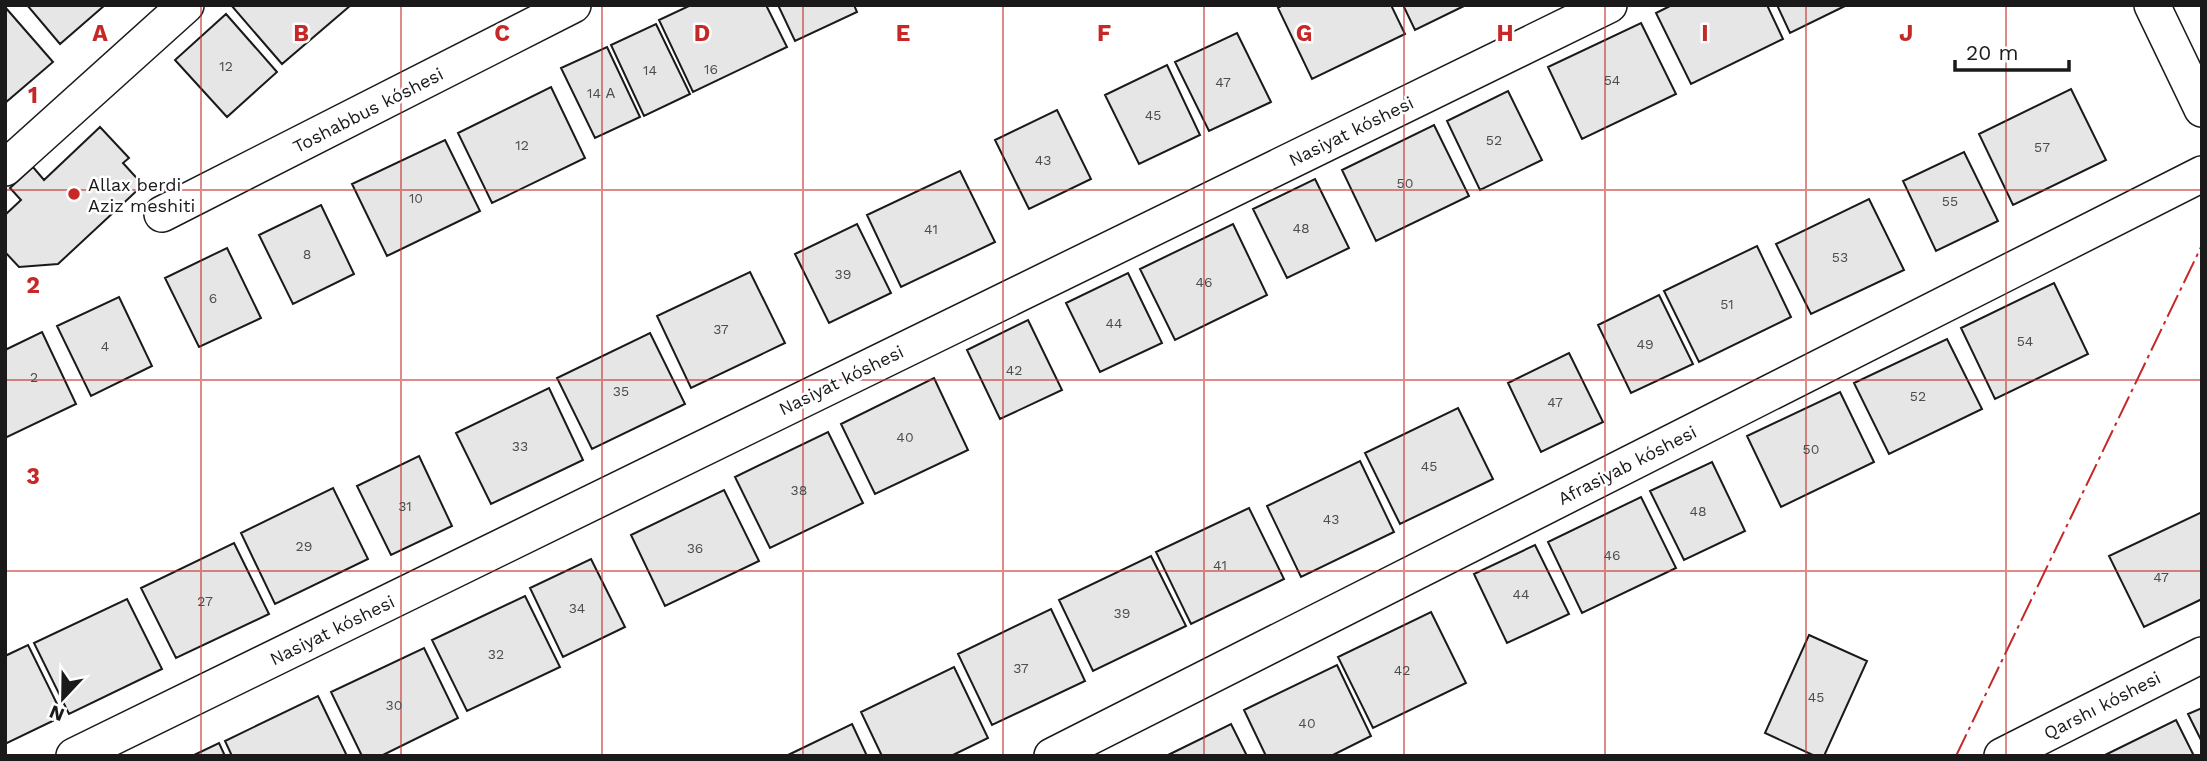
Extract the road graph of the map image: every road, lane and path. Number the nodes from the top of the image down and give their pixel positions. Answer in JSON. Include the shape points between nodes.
{"nodes":[{"id":1,"x":186,"y":5,"type":"edge"},
{"id":2,"x":573,"y":5,"type":"edge"},
{"id":3,"x":1609,"y":5,"type":"edge"},
{"id":4,"x":2152,"y":5,"type":"edge"},
{"id":5,"x":2202,"y":109,"type":"edge"},
{"id":6,"x":5,"y":168,"type":"edge"},
{"id":7,"x":2202,"y":174,"type":"edge"},
{"id":8,"x":162,"y":214,"type":"dead end"},
{"id":9,"x":2202,"y":655,"type":"edge"},
{"id":10,"x":74,"y":756,"type":"edge"},
{"id":11,"x":1052,"y":756,"type":"edge"},
{"id":12,"x":2002,"y":756,"type":"edge"}],
"edges":[{"from":1,"to":6,"type":"street"},
{"from":2,"to":8,"type":"street","name":"Toshabbus kóshesi"},
{"from":3,"to":10,"type":"street","name":"Nasiyat kóshesi"},
{"from":4,"to":5,"type":"street"},
{"from":7,"to":11,"type":"street","name":"Afrasiyab kóshesi"},
{"from":9,"to":12,"type":"street","name":"Qarshı kóshesi"}]}
